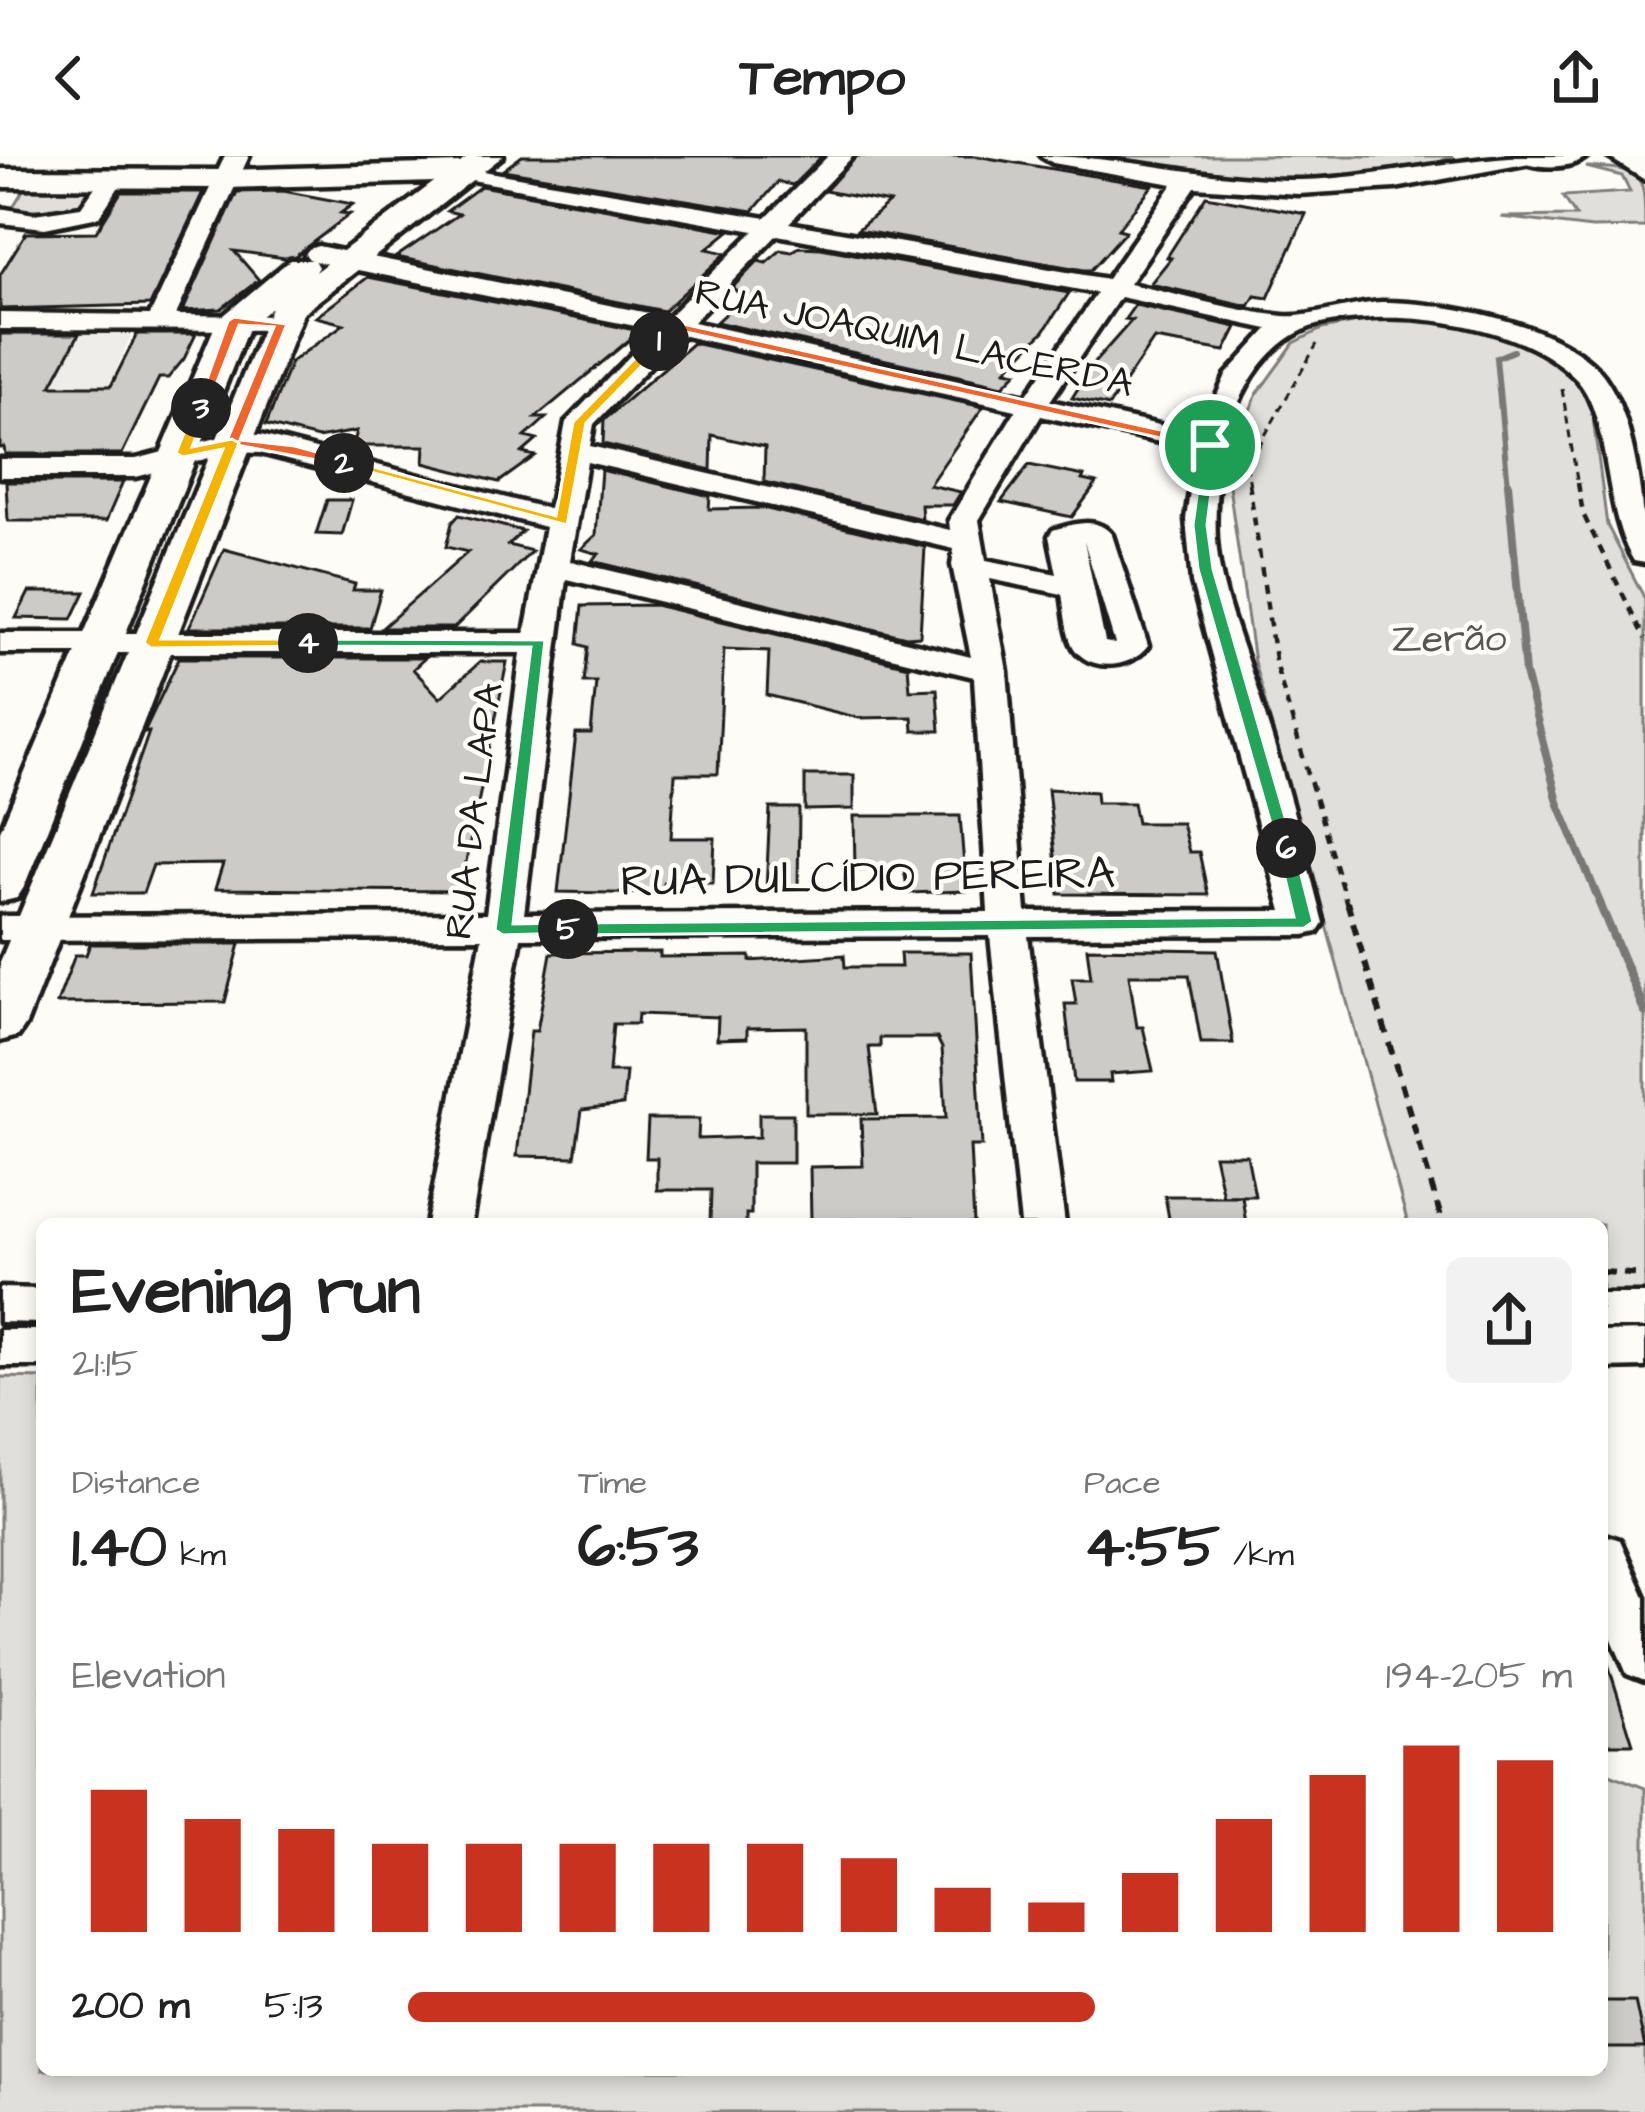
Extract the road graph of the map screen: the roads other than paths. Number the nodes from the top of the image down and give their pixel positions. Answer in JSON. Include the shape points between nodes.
{"nodes":[{"id":1,"x":841,"y":156,"type":"edge"},
{"id":2,"x":1053,"y":156,"type":"edge"},
{"id":3,"x":1530,"y":156,"type":"edge"},
{"id":4,"x":1572,"y":156,"type":"edge"},
{"id":5,"x":1619,"y":156,"type":"edge"},
{"id":6,"x":1464,"y":161,"type":"edge"},
{"id":7,"x":458,"y":164,"type":"edge"},
{"id":8,"x":231,"y":168,"type":"edge"},
{"id":9,"x":1645,"y":173,"type":"edge"},
{"id":10,"x":112,"y":179,"type":"junction"},
{"id":11,"x":1188,"y":179,"type":"junction"},
{"id":12,"x":4,"y":184,"type":"edge"},
{"id":13,"x":0,"y":215,"type":"edge"},
{"id":14,"x":773,"y":224,"type":"junction"},
{"id":15,"x":331,"y":258,"type":"junction"},
{"id":16,"x":1114,"y":288,"type":"junction"},
{"id":17,"x":0,"y":320,"type":"edge"},
{"id":18,"x":160,"y":321,"type":"junction"},
{"id":19,"x":234,"y":321,"type":"junction"},
{"id":20,"x":281,"y":324,"type":"junction"},
{"id":21,"x":674,"y":326,"type":"junction"},
{"id":22,"x":1290,"y":326,"type":"junction"},
{"id":23,"x":1033,"y":406,"type":"junction"},
{"id":24,"x":232,"y":443,"type":"junction"},
{"id":25,"x":1210,"y":445,"type":"junction"},
{"id":26,"x":575,"y":452,"type":"junction"},
{"id":27,"x":183,"y":453,"type":"junction"},
{"id":28,"x":0,"y":468,"type":"edge"},
{"id":29,"x":1634,"y":491,"type":"edge"},
{"id":30,"x":562,"y":522,"type":"junction"},
{"id":31,"x":1645,"y":554,"type":"edge"},
{"id":32,"x":968,"y":562,"type":"junction"},
{"id":33,"x":554,"y":567,"type":"junction"},
{"id":34,"x":1078,"y":594,"type":"dead end"},
{"id":35,"x":0,"y":643,"type":"edge"},
{"id":36,"x":151,"y":643,"type":"junction"},
{"id":37,"x":539,"y":643,"type":"junction"},
{"id":38,"x":104,"y":644,"type":"junction"},
{"id":39,"x":990,"y":671,"type":"junction"},
{"id":40,"x":0,"y":887,"type":"edge"},
{"id":41,"x":1008,"y":925,"type":"junction"},
{"id":42,"x":21,"y":928,"type":"edge"},
{"id":43,"x":503,"y":930,"type":"junction"},
{"id":44,"x":0,"y":1024,"type":"edge"},
{"id":45,"x":450,"y":1218,"type":"edge"},
{"id":46,"x":1042,"y":1218,"type":"edge"},
{"id":47,"x":0,"y":1305,"type":"edge"},
{"id":48,"x":36,"y":1306,"type":"edge"},
{"id":49,"x":1608,"y":1311,"type":"edge"},
{"id":50,"x":1645,"y":1311,"type":"edge"},
{"id":51,"x":0,"y":1348,"type":"edge"},
{"id":52,"x":36,"y":1348,"type":"edge"},
{"id":53,"x":1645,"y":1348,"type":"edge"},
{"id":54,"x":1608,"y":1350,"type":"edge"},
{"id":55,"x":1608,"y":1569,"type":"edge"},
{"id":56,"x":1645,"y":1658,"type":"edge"}],
"edges":[{"from":1,"to":14,"type":"street","name":"RUA DA LAPA"},
{"from":2,"to":11,"type":"street"},
{"from":3,"to":4,"type":"main road"},
{"from":3,"to":6,"type":"street"},
{"from":5,"to":9,"type":"street"},
{"from":6,"to":11,"type":"street","via":[[1395,182]]},
{"from":7,"to":8,"type":"main road"},
{"from":7,"to":14,"type":"street"},
{"from":7,"to":15,"type":"main road"},
{"from":8,"to":10,"type":"main road"},
{"from":8,"to":18,"type":"street"},
{"from":10,"to":12,"type":"main road"},
{"from":10,"to":13,"type":"street","via":[[90,212],[53,221]]},
{"from":11,"to":16,"type":"street"},
{"from":14,"to":16,"type":"street"},
{"from":14,"to":21,"type":"street","name":"RUA DA LAPA"},
{"from":15,"to":19,"type":"main road"},
{"from":15,"to":20,"type":"main road"},
{"from":15,"to":21,"type":"street","name":"RUA JOAQUIM LACERDA"},
{"from":16,"to":22,"type":"street"},
{"from":16,"to":23,"type":"street"},
{"from":17,"to":18,"type":"street"},
{"from":18,"to":19,"type":"street"},
{"from":19,"to":20,"type":"street"},
{"from":19,"to":27,"type":"main road"},
{"from":20,"to":24,"type":"main road"},
{"from":21,"to":23,"type":"street","name":"RUA JOAQUIM LACERDA"},
{"from":21,"to":26,"type":"street","name":"RUA DA LAPA","via":[[580,422]]},
{"from":22,"to":25,"type":"street","via":[[1247,366]]},
{"from":22,"to":29,"type":"street","via":[[1357,312],[1409,313],[1539,342],[1576,364],[1600,392]]},
{"from":23,"to":25,"type":"street","name":"RUA JOAQUIM LACERDA"},
{"from":23,"to":32,"type":"street","via":[[969,504]]},
{"from":24,"to":27,"type":"street"},
{"from":24,"to":30,"type":"street","via":[[295,450]]},
{"from":24,"to":36,"type":"main road"},
{"from":25,"to":41,"type":"street","name":"RUA DULCÍDIO PEREIRA","via":[[1200,525],[1206,569],[1304,922]]},
{"from":26,"to":30,"type":"street","name":"RUA DA LAPA"},
{"from":26,"to":32,"type":"street"},
{"from":27,"to":28,"type":"street","via":[[136,468]]},
{"from":27,"to":38,"type":"main road"},
{"from":29,"to":31,"type":"street","via":[[1631,527]]},
{"from":30,"to":33,"type":"street","name":"RUA DA LAPA"},
{"from":32,"to":34,"type":"street"},
{"from":32,"to":39,"type":"street"},
{"from":33,"to":37,"type":"street","name":"RUA DA LAPA"},
{"from":33,"to":39,"type":"street"},
{"from":35,"to":38,"type":"street"},
{"from":36,"to":37,"type":"street"},
{"from":36,"to":38,"type":"street"},
{"from":36,"to":42,"type":"main road"},
{"from":37,"to":43,"type":"street","name":"RUA DA LAPA"},
{"from":38,"to":40,"type":"main road"},
{"from":39,"to":41,"type":"street"},
{"from":41,"to":43,"type":"street","name":"RUA DULCÍDIO PEREIRA"},
{"from":41,"to":46,"type":"street"},
{"from":42,"to":43,"type":"street","name":"RUA DULCÍDIO PEREIRA"},
{"from":42,"to":44,"type":"main road"},
{"from":43,"to":45,"type":"street","name":"RUA DA LAPA"},
{"from":47,"to":48,"type":"street"},
{"from":49,"to":50,"type":"street"},
{"from":51,"to":52,"type":"street"},
{"from":53,"to":54,"type":"street"},
{"from":55,"to":56,"type":"street"}]}
